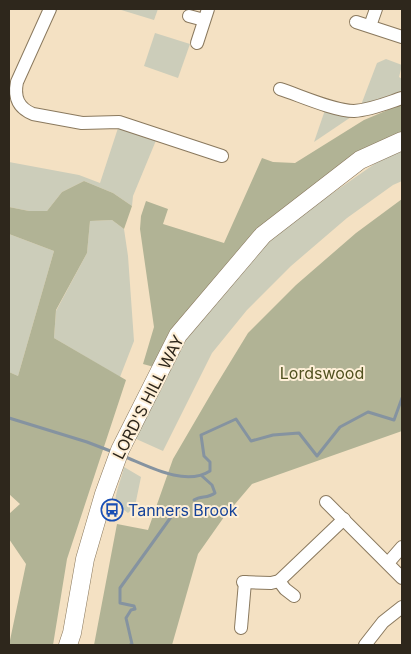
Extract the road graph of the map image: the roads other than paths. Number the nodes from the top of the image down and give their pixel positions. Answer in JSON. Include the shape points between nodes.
{"nodes":[{"id":1,"x":50,"y":9,"type":"edge"},
{"id":2,"x":376,"y":9,"type":"edge"},
{"id":3,"x":206,"y":14,"type":"edge"},
{"id":4,"x":189,"y":16,"type":"dead end"},
{"id":5,"x":356,"y":22,"type":"dead end"},
{"id":6,"x":370,"y":26,"type":"junction"},
{"id":7,"x":402,"y":37,"type":"edge"},
{"id":8,"x":197,"y":42,"type":"dead end"},
{"id":9,"x":280,"y":89,"type":"dead end"},
{"id":10,"x":402,"y":98,"type":"edge"},
{"id":11,"x":402,"y":141,"type":"edge"},
{"id":12,"x":222,"y":156,"type":"dead end"},
{"id":13,"x":326,"y":502,"type":"dead end"},
{"id":14,"x":344,"y":520,"type":"junction"},
{"id":15,"x":402,"y":547,"type":"edge"},
{"id":16,"x":388,"y":563,"type":"junction"},
{"id":17,"x":402,"y":578,"type":"edge"},
{"id":18,"x":279,"y":581,"type":"junction"},
{"id":19,"x":294,"y":596,"type":"dead end"},
{"id":20,"x":402,"y":607,"type":"edge"},
{"id":21,"x":241,"y":628,"type":"dead end"},
{"id":22,"x":70,"y":641,"type":"edge"},
{"id":23,"x":365,"y":645,"type":"edge"}],
"edges":[{"from":1,"to":12,"type":"street","via":[[14,92],[26,112],[82,122],[119,122]]},
{"from":2,"to":6,"type":"street"},
{"from":3,"to":4,"type":"street"},
{"from":3,"to":8,"type":"street"},
{"from":5,"to":6,"type":"street"},
{"from":6,"to":7,"type":"street"},
{"from":9,"to":10,"type":"street","via":[[352,111],[370,109]]},
{"from":11,"to":22,"type":"street","name":"LORD'S HILL WAY","via":[[360,160],[263,235],[178,335],[115,464],[85,559]]},
{"from":13,"to":14,"type":"street"},
{"from":14,"to":16,"type":"street"},
{"from":14,"to":18,"type":"street"},
{"from":15,"to":16,"type":"street"},
{"from":16,"to":17,"type":"street"},
{"from":18,"to":19,"type":"street"},
{"from":18,"to":21,"type":"street","via":[[244,582]]},
{"from":20,"to":23,"type":"street","via":[[383,622]]}]}
